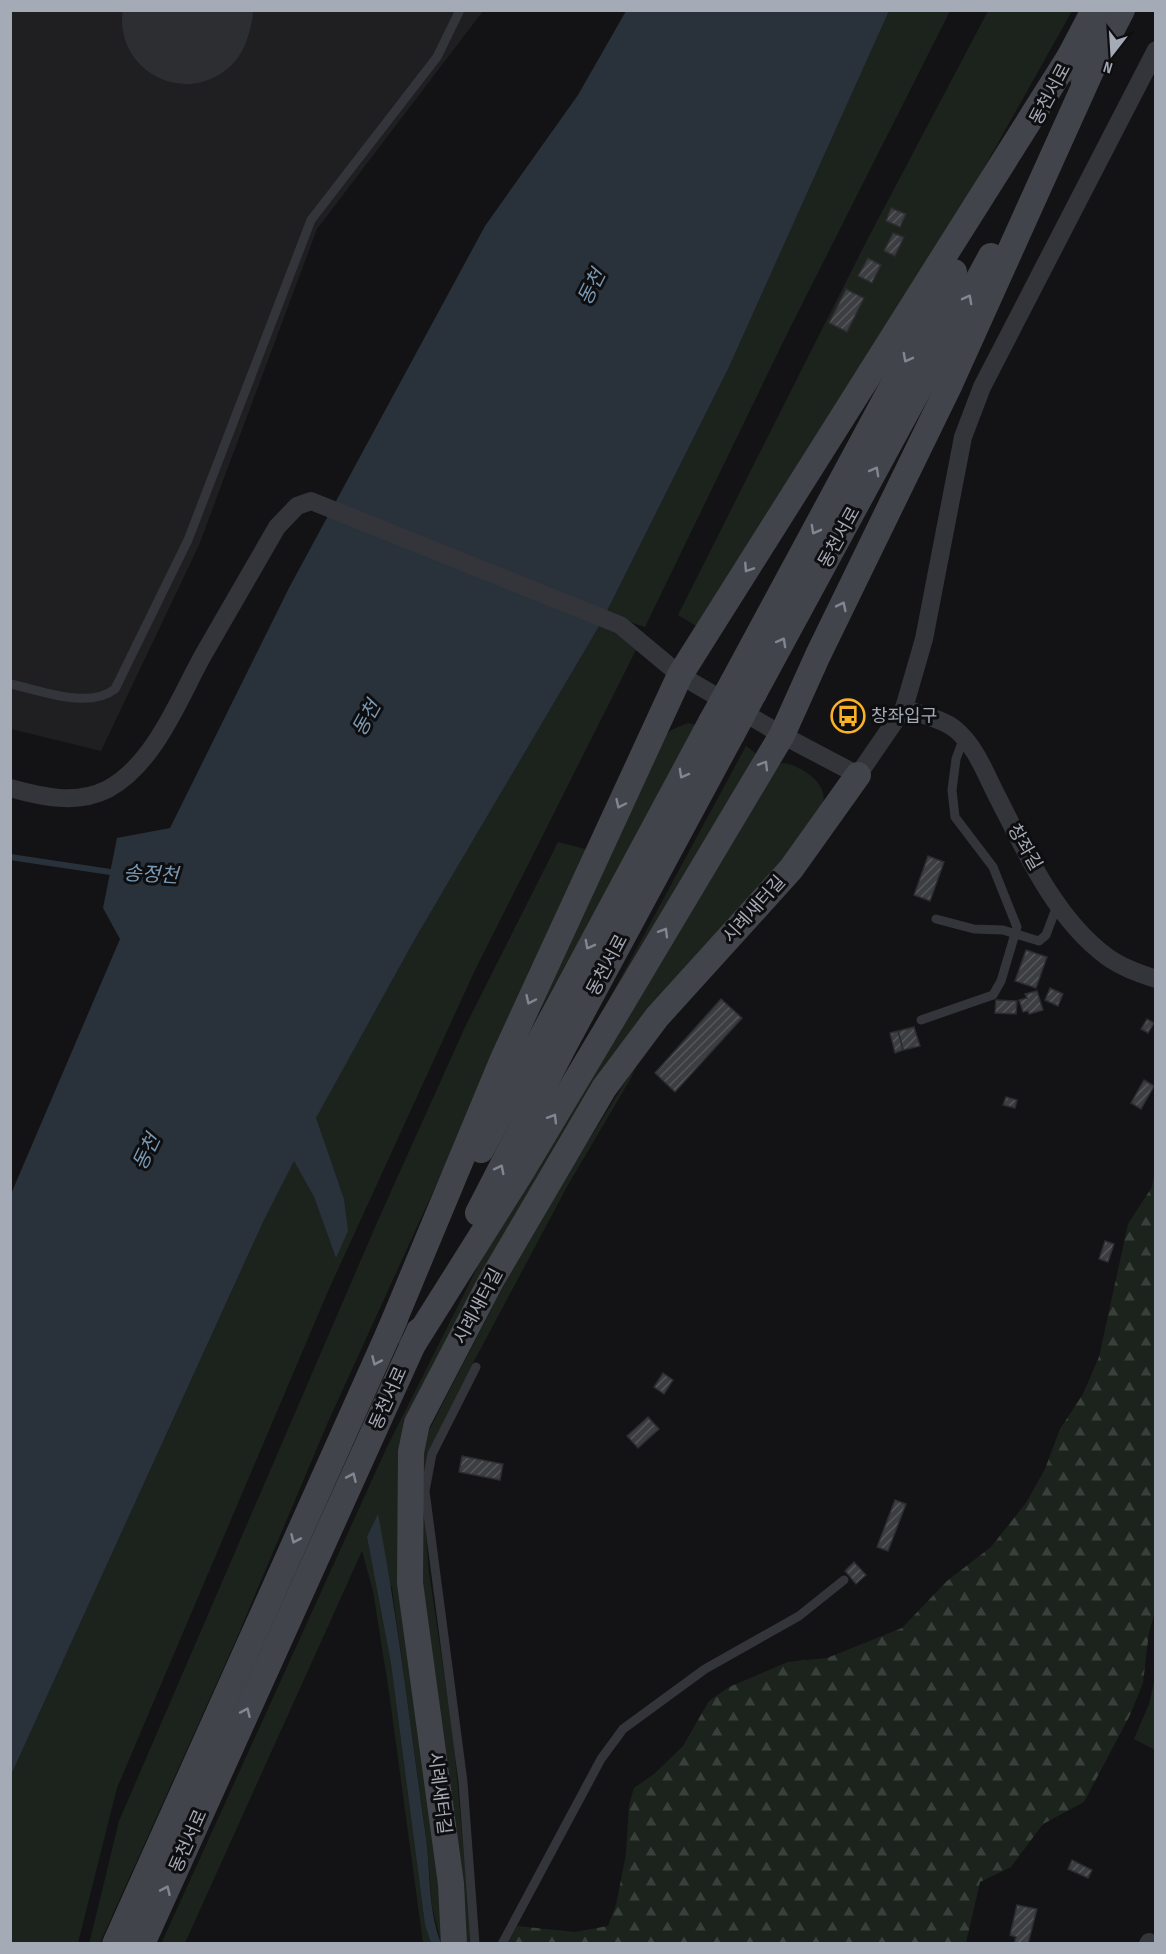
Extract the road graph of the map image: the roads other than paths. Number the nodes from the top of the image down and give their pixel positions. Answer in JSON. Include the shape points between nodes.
{"nodes":[{"id":1,"x":460,"y":10,"type":"edge"},
{"id":2,"x":1094,"y":10,"type":"edge"},
{"id":3,"x":1122,"y":10,"type":"edge"},
{"id":4,"x":1155,"y":50,"type":"edge"},
{"id":5,"x":1081,"y":62,"type":"junction"},
{"id":6,"x":680,"y":675,"type":"junction"},
{"id":7,"x":10,"y":684,"type":"edge"},
{"id":8,"x":904,"y":708,"type":"junction"},
{"id":9,"x":722,"y":728,"type":"junction"},
{"id":10,"x":782,"y":735,"type":"junction"},
{"id":11,"x":964,"y":737,"type":"junction"},
{"id":12,"x":858,"y":775,"type":"junction"},
{"id":13,"x":10,"y":789,"type":"edge"},
{"id":14,"x":1058,"y":903,"type":"junction"},
{"id":15,"x":936,"y":919,"type":"dead end"},
{"id":16,"x":1016,"y":934,"type":"junction"},
{"id":17,"x":1155,"y":979,"type":"edge"},
{"id":18,"x":921,"y":1020,"type":"dead end"},
{"id":19,"x":388,"y":1335,"type":"junction"},
{"id":20,"x":412,"y":1346,"type":"junction"},
{"id":21,"x":476,"y":1367,"type":"dead end"},
{"id":22,"x":844,"y":1580,"type":"dead end"},
{"id":23,"x":115,"y":1944,"type":"edge"},
{"id":24,"x":142,"y":1944,"type":"edge"},
{"id":25,"x":454,"y":1944,"type":"edge"},
{"id":26,"x":475,"y":1944,"type":"edge"},
{"id":27,"x":502,"y":1944,"type":"edge"}],
"edges":[{"from":1,"to":7,"type":"lane","via":[[437,57],[311,220],[188,540],[115,689],[106,696],[84,699]]},
{"from":2,"to":5,"type":"main road","name":"동천서로"},
{"from":3,"to":5,"type":"main road","name":"동천서로"},
{"from":4,"to":8,"type":"street","via":[[982,387],[963,437],[924,639]]},
{"from":5,"to":6,"type":"main road","one_way":true},
{"from":5,"to":9,"type":"main road","name":"동천서로","bridge":true},
{"from":10,"to":5,"type":"main road","one_way":true,"via":[[950,384]]},
{"from":6,"to":10,"type":"street"},
{"from":6,"to":13,"type":"street","via":[[633,633],[605,617],[319,502],[304,502],[277,527],[158,736],[132,771],[106,790],[75,799]]},
{"from":6,"to":19,"type":"main road","one_way":true,"via":[[503,1059]]},
{"from":8,"to":11,"type":"street","name":"창좌길","via":[[945,723]]},
{"from":8,"to":12,"type":"street"},
{"from":9,"to":19,"type":"main road","name":"동천서로","one_way":true,"via":[[521,1074]]},
{"from":20,"to":9,"type":"main road","name":"동천서로","one_way":true},
{"from":10,"to":12,"type":"street"},
{"from":20,"to":10,"type":"main road","one_way":true},
{"from":11,"to":14,"type":"street","name":"창좌길"},
{"from":11,"to":16,"type":"lane","via":[[952,790],[955,817],[993,867],[1016,923]]},
{"from":12,"to":25,"type":"main road","name":"시례새터길","via":[[791,869],[657,1017],[604,1088],[491,1281],[417,1423],[411,1452],[410,1583],[451,1884]]},
{"from":14,"to":16,"type":"lane","via":[[1043,939],[1034,941]]},
{"from":14,"to":17,"type":"street","name":"창좌길","via":[[1089,942],[1106,956],[1122,967]]},
{"from":15,"to":16,"type":"lane"},
{"from":16,"to":18,"type":"lane","via":[[993,995]]},
{"from":19,"to":23,"type":"main road","name":"동천서로","one_way":true},
{"from":24,"to":20,"type":"main road","name":"동천서로","one_way":true},
{"from":21,"to":26,"type":"lane","via":[[432,1454],[425,1491],[463,1782]]},
{"from":22,"to":27,"type":"lane","via":[[799,1616],[705,1669],[623,1729],[596,1768]]}]}
